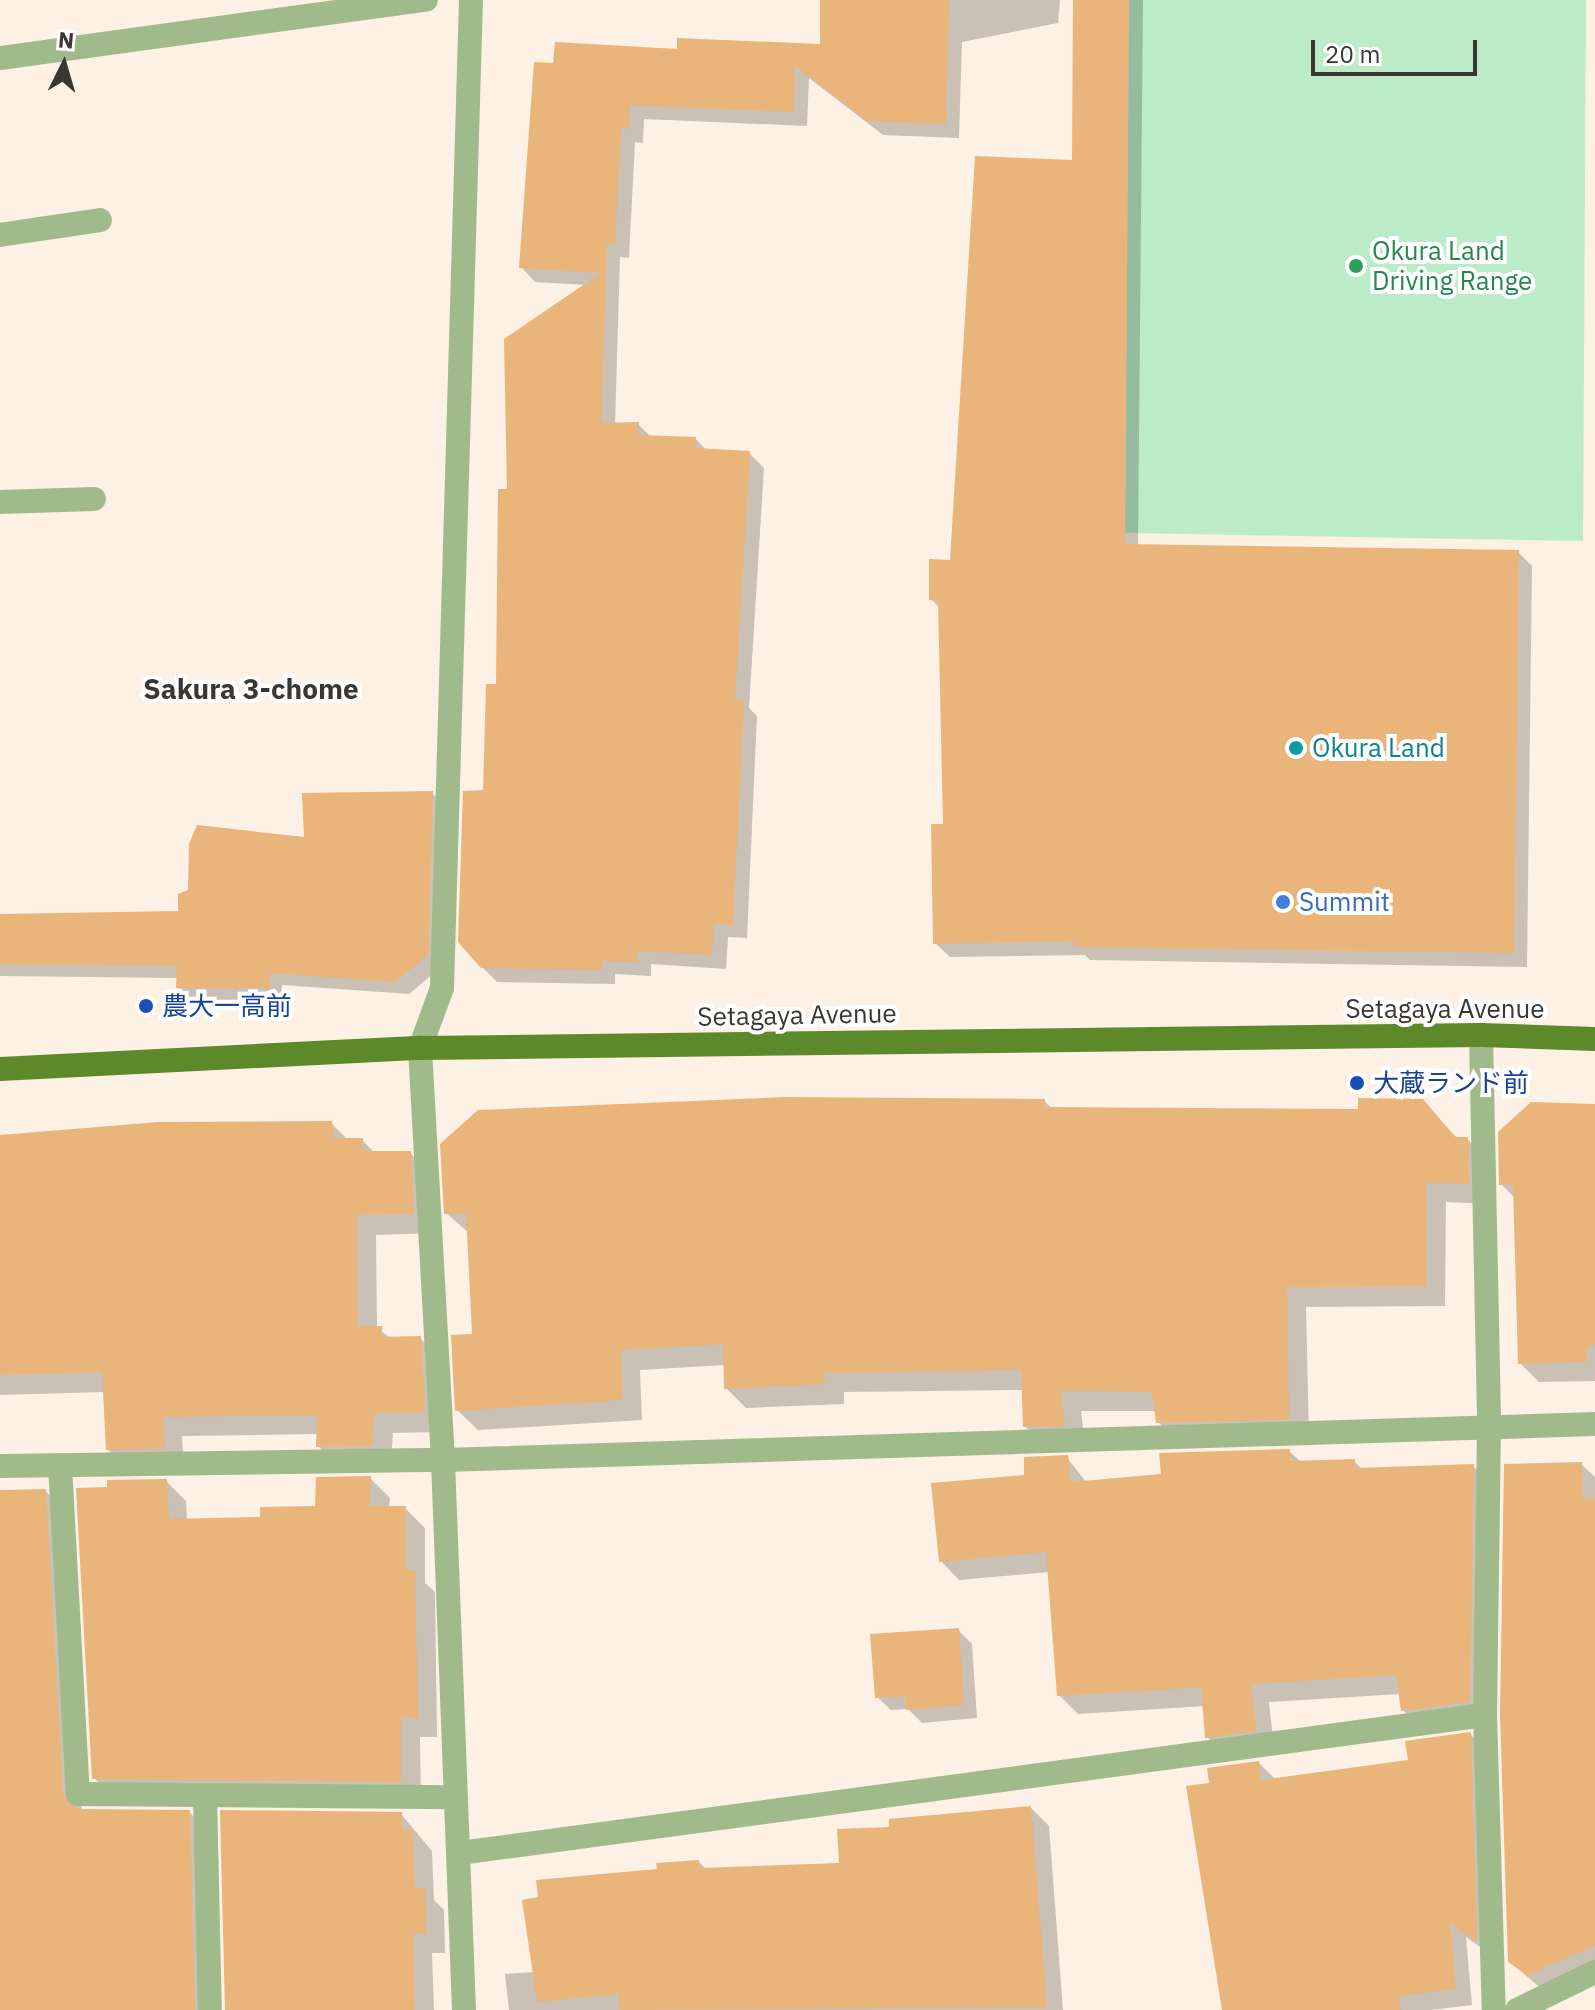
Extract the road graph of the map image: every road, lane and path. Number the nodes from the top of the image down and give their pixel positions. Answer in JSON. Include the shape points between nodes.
{"nodes":[{"id":1,"x":426,"y":0,"type":"edge"},
{"id":2,"x":471,"y":0,"type":"edge"},
{"id":3,"x":0,"y":58,"type":"edge"},
{"id":4,"x":100,"y":220,"type":"dead end"},
{"id":5,"x":0,"y":235,"type":"edge"},
{"id":6,"x":94,"y":499,"type":"dead end"},
{"id":7,"x":0,"y":502,"type":"edge"},
{"id":8,"x":1481,"y":1035,"type":"junction"},
{"id":9,"x":1595,"y":1039,"type":"edge"},
{"id":10,"x":420,"y":1048,"type":"junction"},
{"id":11,"x":0,"y":1069,"type":"edge"},
{"id":12,"x":1595,"y":1424,"type":"edge"},
{"id":13,"x":1489,"y":1428,"type":"junction"},
{"id":14,"x":443,"y":1460,"type":"junction"},
{"id":15,"x":60,"y":1465,"type":"junction"},
{"id":16,"x":0,"y":1466,"type":"edge"},
{"id":17,"x":1485,"y":1715,"type":"junction"},
{"id":18,"x":205,"y":1797,"type":"junction"},
{"id":19,"x":455,"y":1797,"type":"junction"},
{"id":20,"x":460,"y":1853,"type":"junction"},
{"id":21,"x":1595,"y":1972,"type":"edge"},
{"id":22,"x":210,"y":2010,"type":"edge"},
{"id":23,"x":464,"y":2010,"type":"edge"},
{"id":24,"x":1494,"y":2010,"type":"edge"},
{"id":25,"x":1517,"y":2010,"type":"edge"}],
"edges":[{"from":1,"to":3,"type":"street"},
{"from":2,"to":10,"type":"street","via":[[442,988]]},
{"from":4,"to":5,"type":"street"},
{"from":6,"to":7,"type":"street"},
{"from":8,"to":9,"type":"main road","name":"Setagaya Avenue"},
{"from":8,"to":10,"type":"main road","name":"Setagaya Avenue"},
{"from":8,"to":13,"type":"street"},
{"from":10,"to":11,"type":"main road","name":"Setagaya Avenue"},
{"from":10,"to":14,"type":"street"},
{"from":12,"to":13,"type":"street"},
{"from":13,"to":14,"type":"street"},
{"from":13,"to":17,"type":"street"},
{"from":14,"to":15,"type":"street"},
{"from":14,"to":19,"type":"street"},
{"from":15,"to":16,"type":"street"},
{"from":15,"to":18,"type":"street","via":[[78,1794]]},
{"from":17,"to":20,"type":"street"},
{"from":17,"to":24,"type":"street"},
{"from":18,"to":19,"type":"street"},
{"from":18,"to":22,"type":"street"},
{"from":19,"to":20,"type":"street"},
{"from":20,"to":23,"type":"street"},
{"from":21,"to":25,"type":"street"}]}
